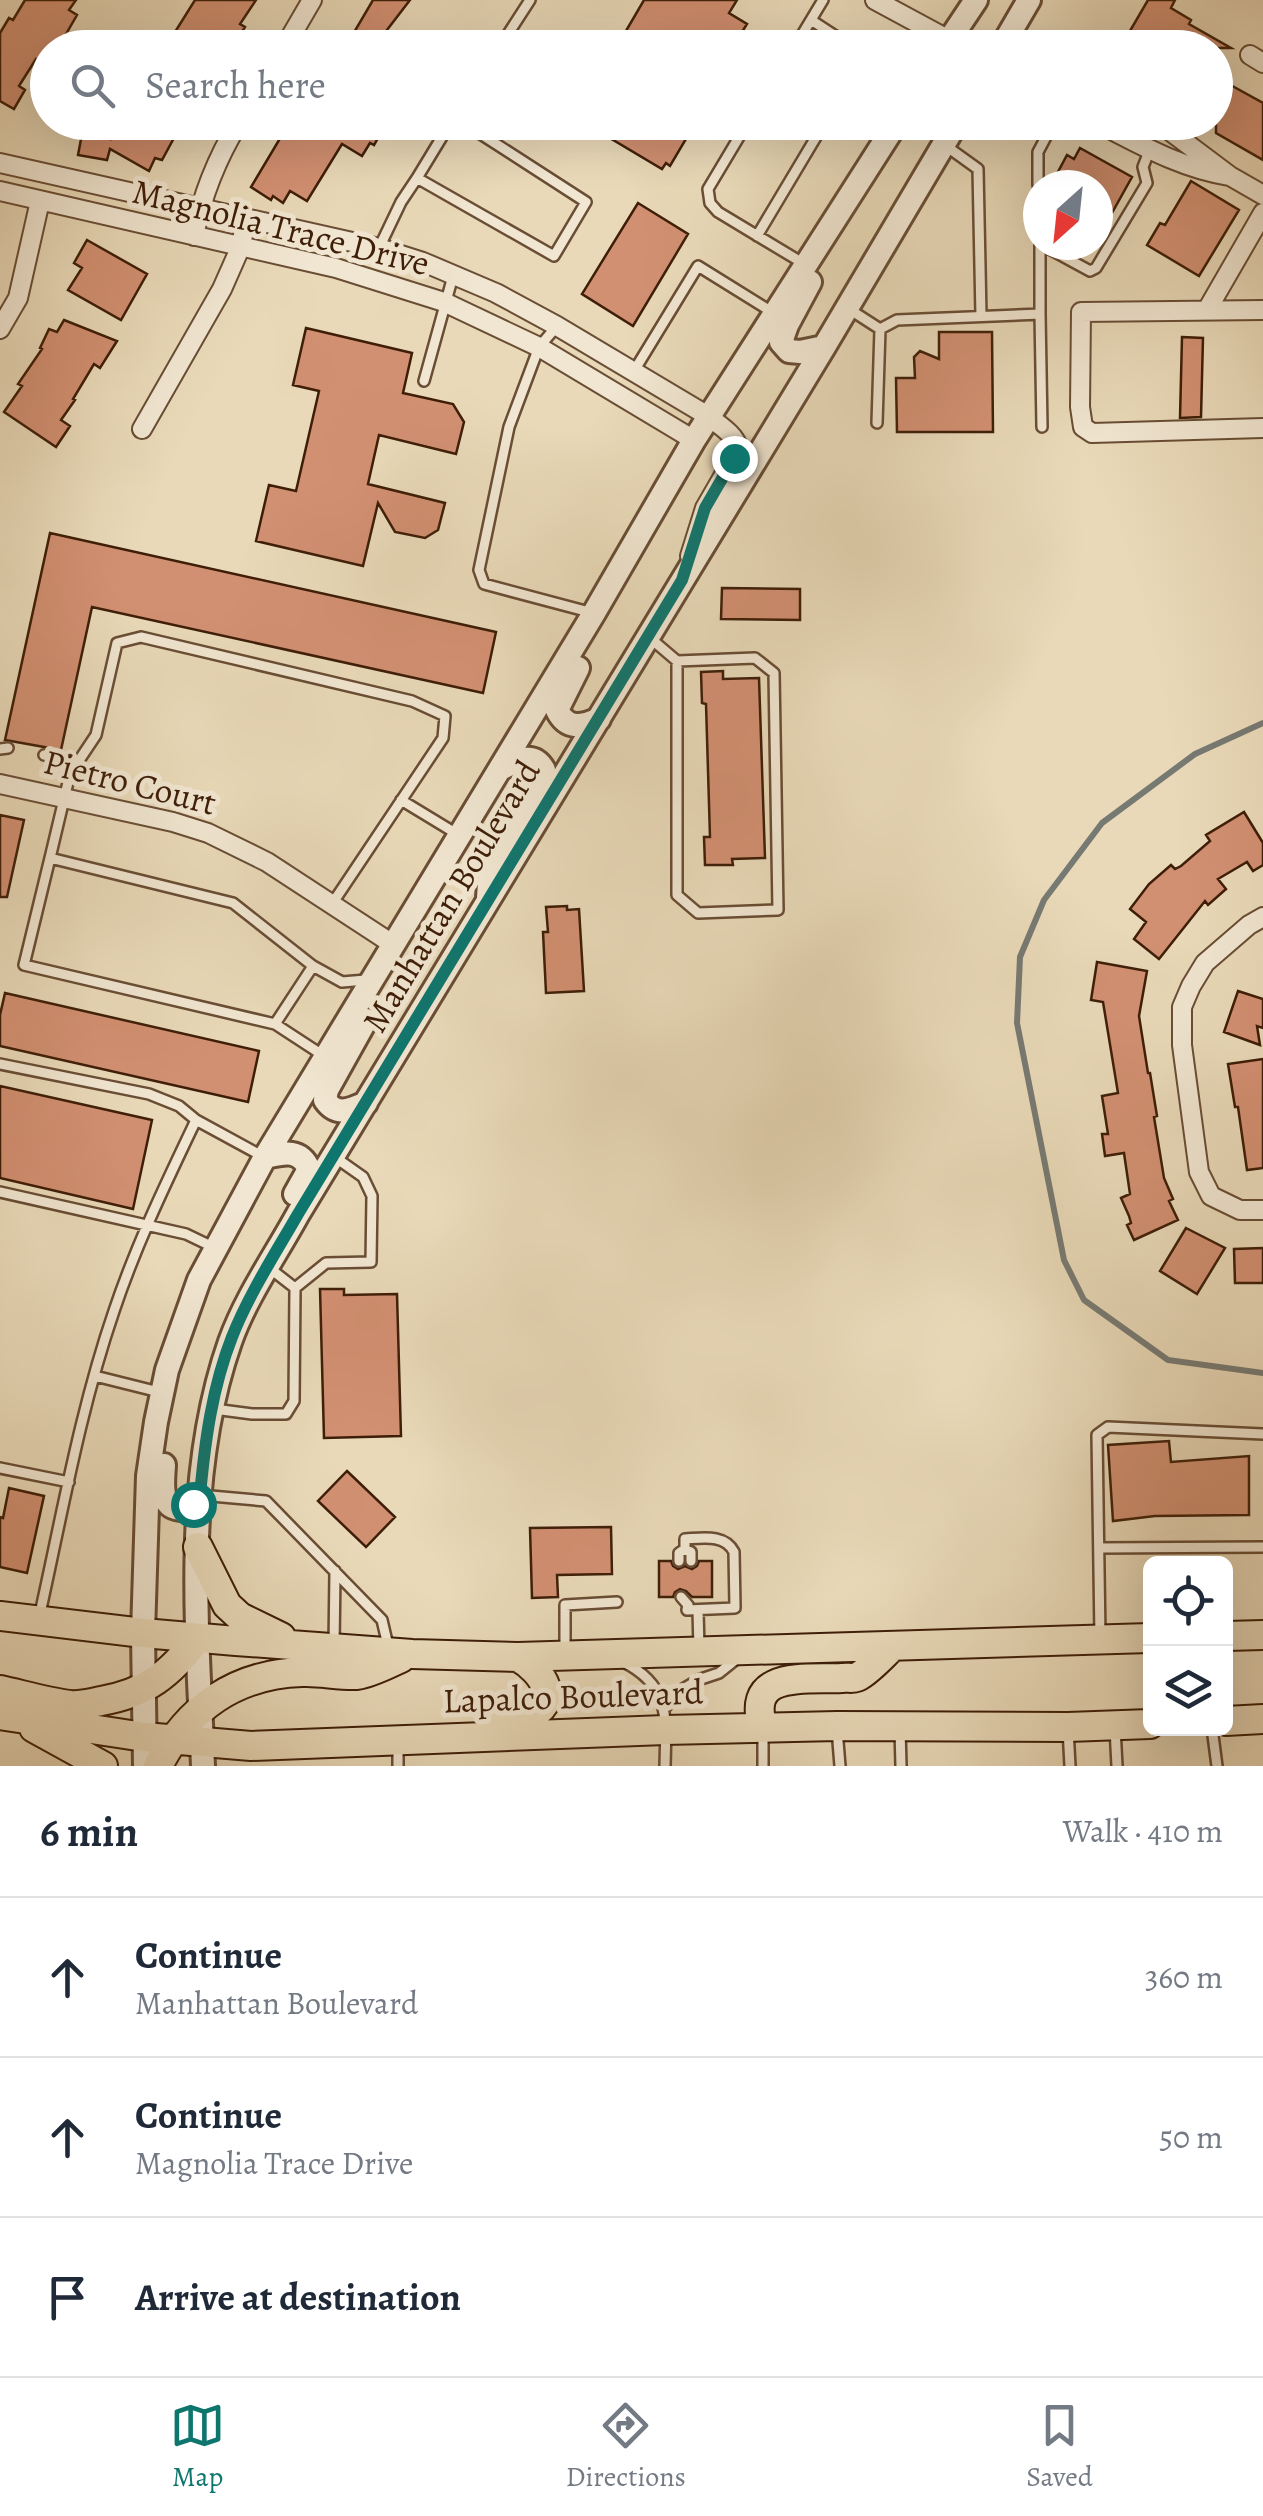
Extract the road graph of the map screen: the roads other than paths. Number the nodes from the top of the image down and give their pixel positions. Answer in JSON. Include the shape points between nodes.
{"nodes":[{"id":1,"x":312,"y":0,"type":"edge"},
{"id":2,"x":530,"y":0,"type":"edge"},
{"id":3,"x":824,"y":0,"type":"edge"},
{"id":4,"x":875,"y":0,"type":"edge"},
{"id":5,"x":976,"y":0,"type":"edge"},
{"id":6,"x":1030,"y":0,"type":"edge"},
{"id":7,"x":811,"y":20,"type":"junction"},
{"id":8,"x":294,"y":30,"type":"edge"},
{"id":9,"x":511,"y":30,"type":"edge"},
{"id":10,"x":805,"y":30,"type":"edge"},
{"id":11,"x":826,"y":30,"type":"edge"},
{"id":12,"x":927,"y":30,"type":"edge"},
{"id":13,"x":961,"y":30,"type":"edge"},
{"id":14,"x":1014,"y":30,"type":"edge"},
{"id":15,"x":228,"y":140,"type":"edge"},
{"id":16,"x":440,"y":140,"type":"edge"},
{"id":17,"x":490,"y":140,"type":"edge"},
{"id":18,"x":737,"y":140,"type":"edge"},
{"id":19,"x":814,"y":140,"type":"edge"},
{"id":20,"x":887,"y":140,"type":"edge"},
{"id":21,"x":929,"y":140,"type":"edge"},
{"id":22,"x":948,"y":140,"type":"edge"},
{"id":23,"x":1044,"y":140,"type":"edge"},
{"id":24,"x":1132,"y":140,"type":"edge"},
{"id":25,"x":1144,"y":140,"type":"edge"},
{"id":26,"x":1192,"y":140,"type":"edge"},
{"id":27,"x":1144,"y":146,"type":"junction"},
{"id":28,"x":0,"y":163,"type":"edge"},
{"id":29,"x":1038,"y":170,"type":"edge"},
{"id":30,"x":1230,"y":176,"type":"junction"},
{"id":31,"x":416,"y":178,"type":"junction"},
{"id":32,"x":0,"y":190,"type":"edge"},
{"id":33,"x":856,"y":190,"type":"junction"},
{"id":34,"x":1263,"y":195,"type":"edge"},
{"id":35,"x":40,"y":201,"type":"junction"},
{"id":36,"x":200,"y":208,"type":"junction"},
{"id":37,"x":1263,"y":213,"type":"edge"},
{"id":38,"x":246,"y":218,"type":"junction"},
{"id":39,"x":194,"y":236,"type":"junction"},
{"id":40,"x":757,"y":236,"type":"junction"},
{"id":41,"x":1113,"y":240,"type":"edge"},
{"id":42,"x":241,"y":246,"type":"junction"},
{"id":43,"x":379,"y":248,"type":"junction"},
{"id":44,"x":1040,"y":260,"type":"edge"},
{"id":45,"x":1070,"y":260,"type":"edge"},
{"id":46,"x":1101,"y":260,"type":"edge"},
{"id":47,"x":806,"y":265,"type":"junction"},
{"id":48,"x":454,"y":274,"type":"junction"},
{"id":49,"x":444,"y":302,"type":"junction"},
{"id":50,"x":847,"y":308,"type":"junction"},
{"id":51,"x":1207,"y":310,"type":"junction"},
{"id":52,"x":1263,"y":310,"type":"edge"},
{"id":53,"x":774,"y":313,"type":"junction"},
{"id":54,"x":1040,"y":314,"type":"junction"},
{"id":55,"x":980,"y":316,"type":"junction"},
{"id":56,"x":558,"y":326,"type":"junction"},
{"id":57,"x":0,"y":329,"type":"edge"},
{"id":58,"x":880,"y":329,"type":"junction"},
{"id":59,"x":538,"y":347,"type":"junction"},
{"id":60,"x":824,"y":347,"type":"junction"},
{"id":61,"x":634,"y":372,"type":"junction"},
{"id":62,"x":424,"y":381,"type":"dead end"},
{"id":63,"x":708,"y":416,"type":"junction"},
{"id":64,"x":877,"y":423,"type":"dead end"},
{"id":65,"x":1042,"y":427,"type":"dead end"},
{"id":66,"x":1263,"y":428,"type":"edge"},
{"id":67,"x":142,"y":429,"type":"dead end"},
{"id":68,"x":694,"y":440,"type":"junction"},
{"id":69,"x":682,"y":580,"type":"junction"},
{"id":70,"x":594,"y":613,"type":"junction"},
{"id":71,"x":648,"y":636,"type":"junction"},
{"id":72,"x":676,"y":662,"type":"junction"},
{"id":73,"x":599,"y":719,"type":"junction"},
{"id":74,"x":44,"y":754,"type":"dead end"},
{"id":75,"x":78,"y":762,"type":"junction"},
{"id":76,"x":499,"y":770,"type":"junction"},
{"id":77,"x":0,"y":784,"type":"edge"},
{"id":78,"x":63,"y":798,"type":"junction"},
{"id":79,"x":401,"y":800,"type":"junction"},
{"id":80,"x":460,"y":835,"type":"junction"},
{"id":81,"x":50,"y":858,"type":"junction"},
{"id":82,"x":332,"y":904,"type":"junction"},
{"id":83,"x":487,"y":906,"type":"junction"},
{"id":84,"x":1263,"y":917,"type":"edge"},
{"id":85,"x":394,"y":945,"type":"junction"},
{"id":86,"x":313,"y":966,"type":"junction"},
{"id":87,"x":374,"y":979,"type":"junction"},
{"id":88,"x":275,"y":1024,"type":"junction"},
{"id":89,"x":326,"y":1058,"type":"junction"},
{"id":90,"x":0,"y":1064,"type":"edge"},
{"id":91,"x":366,"y":1103,"type":"junction"},
{"id":92,"x":196,"y":1120,"type":"junction"},
{"id":93,"x":334,"y":1156,"type":"junction"},
{"id":94,"x":264,"y":1157,"type":"junction"},
{"id":95,"x":0,"y":1192,"type":"edge"},
{"id":96,"x":1263,"y":1210,"type":"edge"},
{"id":97,"x":146,"y":1225,"type":"junction"},
{"id":98,"x":215,"y":1248,"type":"junction"},
{"id":99,"x":268,"y":1267,"type":"junction"},
{"id":100,"x":295,"y":1288,"type":"junction"},
{"id":101,"x":246,"y":1304,"type":"junction"},
{"id":102,"x":95,"y":1376,"type":"junction"},
{"id":103,"x":162,"y":1392,"type":"junction"},
{"id":104,"x":211,"y":1409,"type":"junction"},
{"id":105,"x":156,"y":1422,"type":"junction"},
{"id":106,"x":1263,"y":1434,"type":"edge"},
{"id":107,"x":0,"y":1468,"type":"edge"},
{"id":108,"x":69,"y":1482,"type":"junction"},
{"id":109,"x":200,"y":1495,"type":"junction"},
{"id":110,"x":198,"y":1547,"type":"junction"},
{"id":111,"x":1263,"y":1547,"type":"edge"},
{"id":112,"x":685,"y":1548,"type":"junction"},
{"id":113,"x":1098,"y":1548,"type":"junction"},
{"id":114,"x":678,"y":1561,"type":"dead end"},
{"id":115,"x":691,"y":1561,"type":"dead end"},
{"id":116,"x":335,"y":1571,"type":"junction"},
{"id":117,"x":617,"y":1602,"type":"dead end"},
{"id":118,"x":0,"y":1616,"type":"edge"},
{"id":119,"x":38,"y":1621,"type":"junction"},
{"id":120,"x":143,"y":1633,"type":"junction"},
{"id":121,"x":1263,"y":1635,"type":"edge"},
{"id":122,"x":1233,"y":1636,"type":"edge"},
{"id":123,"x":198,"y":1638,"type":"junction"},
{"id":124,"x":1143,"y":1638,"type":"edge"},
{"id":125,"x":1100,"y":1640,"type":"junction"},
{"id":126,"x":300,"y":1646,"type":"junction"},
{"id":127,"x":893,"y":1646,"type":"junction"},
{"id":128,"x":334,"y":1648,"type":"junction"},
{"id":129,"x":747,"y":1650,"type":"junction"},
{"id":130,"x":699,"y":1652,"type":"junction"},
{"id":131,"x":401,"y":1654,"type":"junction"},
{"id":132,"x":607,"y":1654,"type":"junction"},
{"id":133,"x":565,"y":1656,"type":"junction"},
{"id":134,"x":518,"y":1657,"type":"junction"},
{"id":135,"x":143,"y":1688,"type":"junction"},
{"id":136,"x":201,"y":1708,"type":"junction"},
{"id":137,"x":3,"y":1713,"type":"edge"},
{"id":138,"x":665,"y":1719,"type":"junction"},
{"id":139,"x":1263,"y":1720,"type":"edge"},
{"id":140,"x":1233,"y":1721,"type":"edge"},
{"id":141,"x":1143,"y":1724,"type":"edge"},
{"id":142,"x":1115,"y":1725,"type":"junction"},
{"id":143,"x":837,"y":1726,"type":"junction"},
{"id":144,"x":900,"y":1726,"type":"junction"},
{"id":145,"x":1068,"y":1727,"type":"junction"},
{"id":146,"x":763,"y":1728,"type":"junction"},
{"id":147,"x":1213,"y":1736,"type":"edge"},
{"id":148,"x":158,"y":1738,"type":"junction"},
{"id":149,"x":287,"y":1746,"type":"junction"},
{"id":150,"x":391,"y":1749,"type":"edge"},
{"id":151,"x":203,"y":1754,"type":"edge"},
{"id":152,"x":103,"y":1766,"type":"edge"},
{"id":153,"x":145,"y":1766,"type":"edge"},
{"id":154,"x":158,"y":1766,"type":"edge"},
{"id":155,"x":252,"y":1766,"type":"edge"},
{"id":156,"x":665,"y":1766,"type":"edge"},
{"id":157,"x":763,"y":1766,"type":"edge"},
{"id":158,"x":840,"y":1766,"type":"edge"},
{"id":159,"x":900,"y":1766,"type":"edge"},
{"id":160,"x":1070,"y":1766,"type":"edge"},
{"id":161,"x":1117,"y":1766,"type":"edge"},
{"id":162,"x":1217,"y":1766,"type":"edge"}],
"edges":[{"from":1,"to":8,"type":"street"},
{"from":2,"to":9,"type":"lane"},
{"from":3,"to":7,"type":"lane"},
{"from":4,"to":12,"type":"street"},
{"from":5,"to":13,"type":"street"},
{"from":6,"to":14,"type":"street"},
{"from":7,"to":10,"type":"lane"},
{"from":7,"to":11,"type":"lane"},
{"from":15,"to":36,"type":"street"},
{"from":16,"to":31,"type":"lane"},
{"from":17,"to":31,"type":"lane","via":[[586,202],[554,256]]},
{"from":18,"to":40,"type":"lane","via":[[708,189],[710,203]]},
{"from":19,"to":40,"type":"lane"},
{"from":20,"to":33,"type":"street","name":"Manhattan Boulevard"},
{"from":21,"to":50,"type":"street","name":"Manhattan Boulevard","via":[[913,196]]},
{"from":22,"to":55,"type":"lane","via":[[978,169]]},
{"from":23,"to":29,"type":"lane"},
{"from":24,"to":27,"type":"street"},
{"from":25,"to":27,"type":"street"},
{"from":26,"to":30,"type":"street"},
{"from":27,"to":30,"type":"street"},
{"from":27,"to":41,"type":"lane","via":[[1147,183]]},
{"from":28,"to":36,"type":"street","name":"Magnolia Trace Drive"},
{"from":30,"to":34,"type":"street"},
{"from":31,"to":43,"type":"lane"},
{"from":32,"to":35,"type":"street","name":"Magnolia Trace Drive"},
{"from":33,"to":47,"type":"street","name":"Manhattan Boulevard"},
{"from":33,"to":60,"type":"street","via":[[781,342],[789,351]]},
{"from":35,"to":39,"type":"street","name":"Magnolia Trace Drive"},
{"from":35,"to":57,"type":"street","via":[[18,298]]},
{"from":36,"to":38,"type":"street","name":"Magnolia Trace Drive"},
{"from":36,"to":39,"type":"street"},
{"from":37,"to":51,"type":"street"},
{"from":38,"to":42,"type":"street"},
{"from":38,"to":43,"type":"street","name":"Magnolia Trace Drive"},
{"from":39,"to":42,"type":"street","name":"Magnolia Trace Drive"},
{"from":40,"to":47,"type":"lane"},
{"from":42,"to":49,"type":"street","name":"Magnolia Trace Drive"},
{"from":42,"to":67,"type":"street"},
{"from":43,"to":48,"type":"street","name":"Magnolia Trace Drive"},
{"from":44,"to":54,"type":"lane"},
{"from":45,"to":46,"type":"lane","via":[[1090,270]]},
{"from":47,"to":53,"type":"street","name":"Manhattan Boulevard"},
{"from":48,"to":49,"type":"lane"},
{"from":48,"to":56,"type":"street","name":"Magnolia Trace Drive"},
{"from":49,"to":59,"type":"street","name":"Magnolia Trace Drive"},
{"from":49,"to":62,"type":"lane"},
{"from":50,"to":58,"type":"lane"},
{"from":50,"to":60,"type":"street","name":"Manhattan Boulevard"},
{"from":51,"to":52,"type":"street"},
{"from":51,"to":66,"type":"street","via":[[1081,312],[1083,428]]},
{"from":53,"to":61,"type":"lane","via":[[698,266]]},
{"from":53,"to":63,"type":"street","name":"Manhattan Boulevard"},
{"from":54,"to":55,"type":"lane"},
{"from":54,"to":65,"type":"lane"},
{"from":55,"to":58,"type":"lane","via":[[897,320]]},
{"from":56,"to":59,"type":"lane"},
{"from":56,"to":61,"type":"street","name":"Magnolia Trace Drive"},
{"from":58,"to":64,"type":"lane"},
{"from":59,"to":68,"type":"street","name":"Magnolia Trace Drive"},
{"from":59,"to":70,"type":"lane","via":[[510,428],[479,570],[484,584]]},
{"from":60,"to":69,"type":"street","name":"Manhattan Boulevard"},
{"from":61,"to":63,"type":"street","name":"Magnolia Trace Drive"},
{"from":63,"to":68,"type":"street","name":"Manhattan Boulevard"},
{"from":63,"to":69,"type":"street","name":"Magnolia Trace Drive","via":[[739,449],[705,508]]},
{"from":68,"to":70,"type":"street","name":"Manhattan Boulevard"},
{"from":69,"to":71,"type":"street","name":"Manhattan Boulevard"},
{"from":70,"to":73,"type":"street","via":[[594,638],[557,710],[575,726]]},
{"from":70,"to":76,"type":"street","name":"Manhattan Boulevard"},
{"from":71,"to":72,"type":"lane"},
{"from":71,"to":73,"type":"street","name":"Manhattan Boulevard"},
{"from":72,"to":72,"type":"lane","via":[[755,658],[774,673],[778,910],[698,913],[677,895]]},
{"from":73,"to":83,"type":"street","name":"Manhattan Boulevard"},
{"from":74,"to":75,"type":"lane"},
{"from":75,"to":78,"type":"lane"},
{"from":75,"to":79,"type":"lane","via":[[96,735],[117,643],[141,637],[412,700],[446,716],[443,738]]},
{"from":76,"to":80,"type":"street","name":"Manhattan Boulevard"},
{"from":76,"to":83,"type":"street","via":[[525,758],[544,770],[490,868]]},
{"from":77,"to":78,"type":"street","name":"Pietro Court"},
{"from":78,"to":81,"type":"lane"},
{"from":78,"to":82,"type":"street","name":"Pietro Court","via":[[208,833]]},
{"from":79,"to":80,"type":"lane"},
{"from":79,"to":82,"type":"lane"},
{"from":80,"to":85,"type":"street","name":"Manhattan Boulevard"},
{"from":81,"to":86,"type":"lane","via":[[233,904]]},
{"from":81,"to":88,"type":"lane","via":[[24,965]]},
{"from":82,"to":85,"type":"street","name":"Pietro Court"},
{"from":83,"to":91,"type":"street","name":"Manhattan Boulevard"},
{"from":84,"to":96,"type":"street","via":[[1205,964],[1191,986],[1182,1007],[1182,1045],[1200,1172],[1212,1196],[1240,1210]]},
{"from":85,"to":87,"type":"street","name":"Manhattan Boulevard"},
{"from":86,"to":87,"type":"lane","via":[[342,982]]},
{"from":86,"to":88,"type":"lane"},
{"from":87,"to":89,"type":"street","name":"Manhattan Boulevard"},
{"from":87,"to":91,"type":"street","via":[[376,1002],[325,1100],[346,1112]]},
{"from":88,"to":89,"type":"lane"},
{"from":89,"to":94,"type":"street","name":"Manhattan Boulevard"},
{"from":90,"to":92,"type":"lane","via":[[149,1094]]},
{"from":91,"to":93,"type":"street","name":"Manhattan Boulevard"},
{"from":92,"to":94,"type":"lane"},
{"from":92,"to":97,"type":"lane"},
{"from":93,"to":99,"type":"street","name":"Manhattan Boulevard"},
{"from":93,"to":100,"type":"lane","via":[[363,1177],[372,1196],[370,1262],[326,1263]]},
{"from":94,"to":98,"type":"street","name":"Manhattan Boulevard"},
{"from":94,"to":101,"type":"street","via":[[294,1153],[309,1169],[246,1277]]},
{"from":95,"to":97,"type":"lane"},
{"from":97,"to":98,"type":"lane"},
{"from":97,"to":102,"type":"lane"},
{"from":98,"to":103,"type":"street","name":"Manhattan Boulevard"},
{"from":99,"to":100,"type":"lane"},
{"from":99,"to":101,"type":"street","name":"Manhattan Boulevard"},
{"from":100,"to":104,"type":"lane","via":[[294,1401],[286,1414]]},
{"from":101,"to":104,"type":"street","name":"Manhattan Boulevard"},
{"from":102,"to":103,"type":"lane"},
{"from":102,"to":108,"type":"lane"},
{"from":103,"to":105,"type":"street","name":"Manhattan Boulevard"},
{"from":104,"to":109,"type":"street","name":"Manhattan Boulevard"},
{"from":105,"to":109,"type":"street","via":[[168,1504],[186,1510]]},
{"from":105,"to":120,"type":"street","name":"Manhattan Boulevard"},
{"from":106,"to":113,"type":"lane","via":[[1108,1427],[1098,1434]]},
{"from":107,"to":108,"type":"lane"},
{"from":108,"to":119,"type":"lane"},
{"from":109,"to":110,"type":"street","name":"Manhattan Boulevard"},
{"from":109,"to":116,"type":"lane","via":[[266,1500]]},
{"from":110,"to":123,"type":"street","name":"Manhattan Boulevard"},
{"from":110,"to":126,"type":"main road","via":[[227,1605]]},
{"from":111,"to":113,"type":"lane"},
{"from":112,"to":114,"type":"lane"},
{"from":112,"to":115,"type":"lane"},
{"from":112,"to":130,"type":"lane","via":[[685,1539],[716,1539],[734,1552],[735,1608],[690,1602]]},
{"from":113,"to":125,"type":"lane"},
{"from":116,"to":128,"type":"lane"},
{"from":116,"to":131,"type":"lane","via":[[382,1620]]},
{"from":117,"to":133,"type":"lane","via":[[565,1605]]},
{"from":118,"to":119,"type":"main road","name":"Lapalco Boulevard"},
{"from":119,"to":120,"type":"main road","name":"Lapalco Boulevard"},
{"from":120,"to":123,"type":"main road","name":"Lapalco Boulevard"},
{"from":120,"to":135,"type":"street","name":"Manhattan Boulevard"},
{"from":121,"to":122,"type":"main road"},
{"from":123,"to":126,"type":"main road","name":"Lapalco Boulevard"},
{"from":123,"to":135,"type":"main road","via":[[164,1677]]},
{"from":123,"to":136,"type":"street","name":"Manhattan Boulevard"},
{"from":124,"to":125,"type":"main road","name":"Lapalco Boulevard"},
{"from":125,"to":127,"type":"main road","name":"Lapalco Boulevard"},
{"from":126,"to":128,"type":"main road","name":"Lapalco Boulevard"},
{"from":127,"to":129,"type":"main road","name":"Lapalco Boulevard"},
{"from":127,"to":146,"type":"main road","via":[[858,1677],[779,1681],[759,1702]]},
{"from":128,"to":131,"type":"main road","name":"Lapalco Boulevard"},
{"from":129,"to":130,"type":"main road","name":"Lapalco Boulevard"},
{"from":129,"to":138,"type":"lane","via":[[719,1674],[678,1692]]},
{"from":130,"to":132,"type":"main road","name":"Lapalco Boulevard"},
{"from":131,"to":134,"type":"main road","name":"Lapalco Boulevard"},
{"from":131,"to":136,"type":"main road","via":[[359,1674],[273,1674]]},
{"from":132,"to":133,"type":"main road","name":"Lapalco Boulevard"},
{"from":132,"to":138,"type":"lane","via":[[654,1684]]},
{"from":133,"to":134,"type":"main road","name":"Lapalco Boulevard"},
{"from":134,"to":150,"type":"main road","via":[[539,1672],[548,1694],[531,1715],[420,1721]]},
{"from":135,"to":137,"type":"main road","via":[[74,1706]]},
{"from":135,"to":148,"type":"street","name":"Manhattan Boulevard"},
{"from":136,"to":148,"type":"main road"},
{"from":136,"to":151,"type":"street","name":"Manhattan Boulevard"},
{"from":137,"to":148,"type":"main road","name":"Lapalco Boulevard"},
{"from":137,"to":152,"type":"main road"},
{"from":138,"to":146,"type":"main road","name":"Lapalco Boulevard"},
{"from":138,"to":150,"type":"main road","name":"Lapalco Boulevard"},
{"from":138,"to":156,"type":"lane"},
{"from":139,"to":140,"type":"main road"},
{"from":141,"to":142,"type":"main road","name":"Lapalco Boulevard"},
{"from":142,"to":145,"type":"main road","name":"Lapalco Boulevard"},
{"from":142,"to":161,"type":"lane"},
{"from":143,"to":144,"type":"main road","name":"Lapalco Boulevard"},
{"from":143,"to":146,"type":"main road","name":"Lapalco Boulevard"},
{"from":143,"to":158,"type":"lane"},
{"from":144,"to":145,"type":"main road","name":"Lapalco Boulevard"},
{"from":144,"to":159,"type":"lane"},
{"from":145,"to":160,"type":"lane"},
{"from":146,"to":157,"type":"lane"},
{"from":147,"to":162,"type":"lane"},
{"from":148,"to":151,"type":"main road","name":"Lapalco Boulevard"},
{"from":148,"to":153,"type":"street","name":"Manhattan Boulevard"},
{"from":148,"to":154,"type":"main road"},
{"from":149,"to":150,"type":"main road","name":"Lapalco Boulevard"},
{"from":149,"to":151,"type":"main road","name":"Lapalco Boulevard"},
{"from":149,"to":155,"type":"main road"}]}
